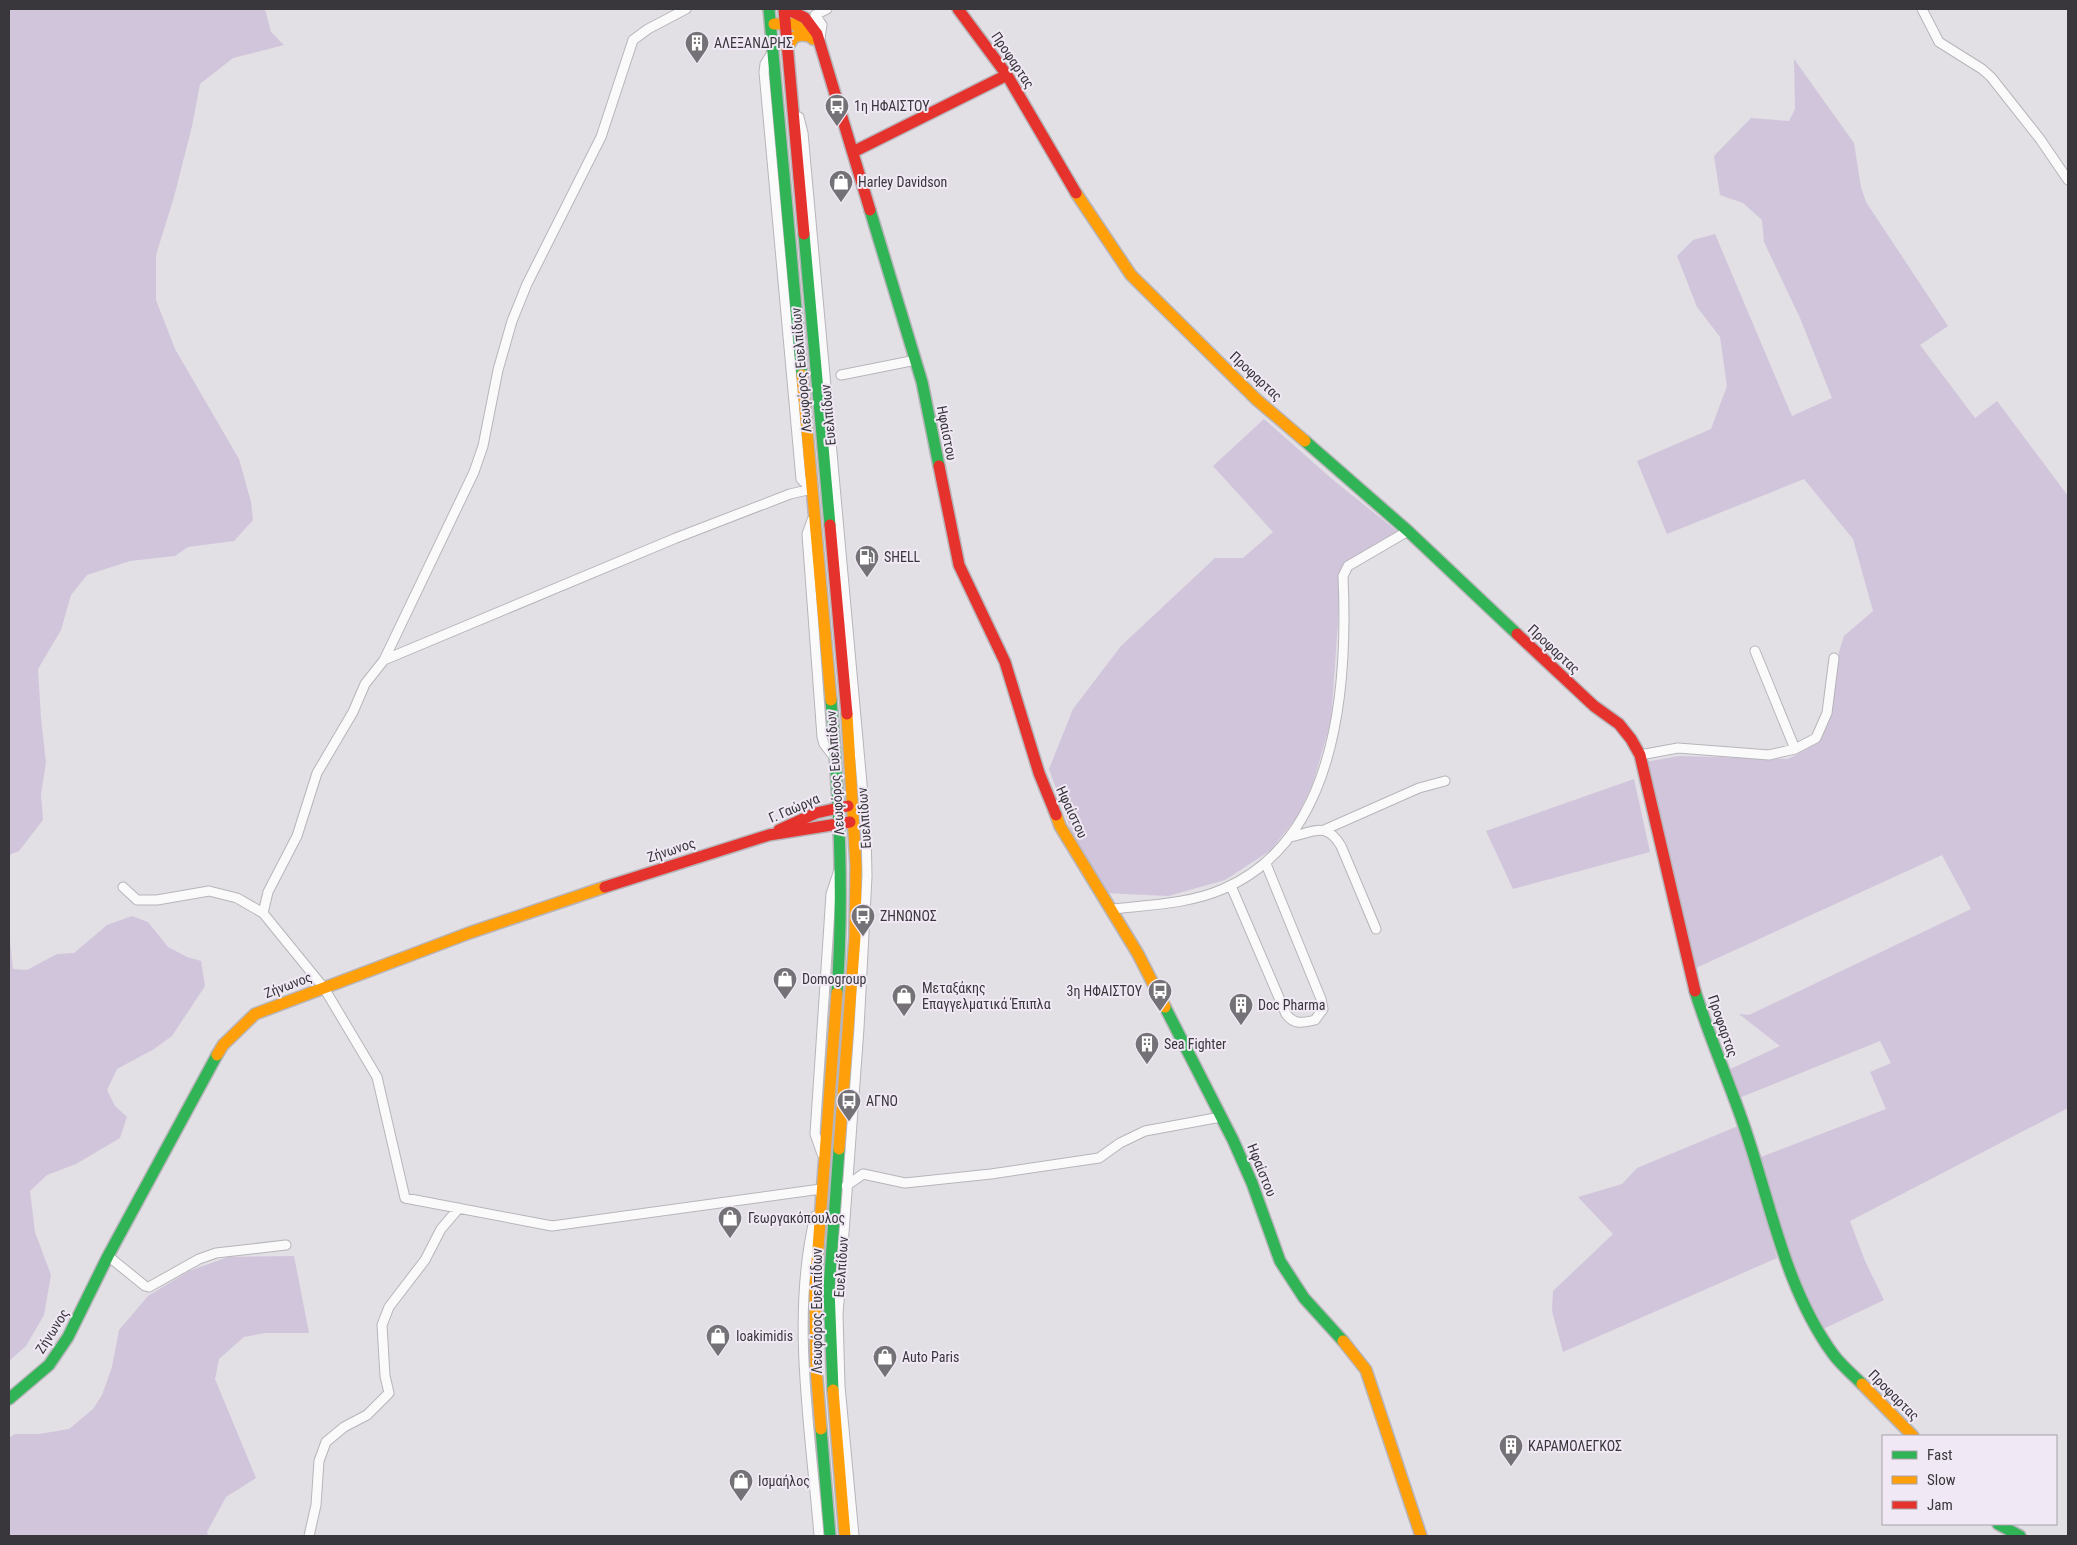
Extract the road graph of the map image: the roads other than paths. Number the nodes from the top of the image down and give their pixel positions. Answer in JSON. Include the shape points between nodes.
{"nodes":[{"id":1,"x":686,"y":9,"type":"edge"},
{"id":2,"x":778,"y":9,"type":"edge"},
{"id":3,"x":827,"y":9,"type":"edge"},
{"id":4,"x":958,"y":9,"type":"edge"},
{"id":5,"x":1922,"y":9,"type":"edge"},
{"id":6,"x":785,"y":23,"type":"junction"},
{"id":7,"x":770,"y":25,"type":"junction"},
{"id":8,"x":816,"y":40,"type":"junction"},
{"id":9,"x":787,"y":48,"type":"junction"},
{"id":10,"x":1007,"y":74,"type":"junction"},
{"id":11,"x":852,"y":152,"type":"junction"},
{"id":12,"x":2068,"y":180,"type":"edge"},
{"id":13,"x":916,"y":360,"type":"junction"},
{"id":14,"x":841,"y":375,"type":"dead end"},
{"id":15,"x":812,"y":489,"type":"junction"},
{"id":16,"x":1408,"y":531,"type":"junction"},
{"id":17,"x":1755,"y":651,"type":"dead end"},
{"id":18,"x":1834,"y":658,"type":"dead end"},
{"id":19,"x":384,"y":660,"type":"junction"},
{"id":20,"x":851,"y":710,"type":"junction"},
{"id":21,"x":1795,"y":749,"type":"junction"},
{"id":22,"x":1640,"y":755,"type":"junction"},
{"id":23,"x":1445,"y":781,"type":"dead end"},
{"id":24,"x":852,"y":806,"type":"junction"},
{"id":25,"x":838,"y":808,"type":"junction"},
{"id":26,"x":853,"y":822,"type":"junction"},
{"id":27,"x":839,"y":824,"type":"junction"},
{"id":28,"x":1324,"y":830,"type":"junction"},
{"id":29,"x":769,"y":835,"type":"junction"},
{"id":30,"x":1291,"y":837,"type":"junction"},
{"id":31,"x":1266,"y":864,"type":"junction"},
{"id":32,"x":1231,"y":886,"type":"junction"},
{"id":33,"x":123,"y":887,"type":"dead end"},
{"id":34,"x":1112,"y":909,"type":"junction"},
{"id":35,"x":263,"y":913,"type":"junction"},
{"id":36,"x":1376,"y":929,"type":"dead end"},
{"id":37,"x":324,"y":988,"type":"junction"},
{"id":38,"x":854,"y":1027,"type":"junction"},
{"id":39,"x":1221,"y":1117,"type":"junction"},
{"id":40,"x":846,"y":1186,"type":"junction"},
{"id":41,"x":821,"y":1189,"type":"junction"},
{"id":42,"x":459,"y":1208,"type":"junction"},
{"id":43,"x":286,"y":1245,"type":"dead end"},
{"id":44,"x":108,"y":1256,"type":"junction"},
{"id":45,"x":9,"y":1399,"type":"edge"},
{"id":46,"x":841,"y":1433,"type":"junction"},
{"id":47,"x":1912,"y":1435,"type":"edge"},
{"id":48,"x":818,"y":1463,"type":"junction"},
{"id":49,"x":2000,"y":1525,"type":"edge"},
{"id":50,"x":310,"y":1536,"type":"edge"},
{"id":51,"x":818,"y":1536,"type":"edge"},
{"id":52,"x":830,"y":1536,"type":"edge"},
{"id":53,"x":845,"y":1536,"type":"edge"},
{"id":54,"x":854,"y":1536,"type":"edge"},
{"id":55,"x":1421,"y":1536,"type":"edge"},
{"id":56,"x":2020,"y":1536,"type":"edge"}],
"edges":[{"from":1,"to":19,"type":"street","via":[[633,40],[601,137],[527,284],[512,321],[474,472]]},
{"from":2,"to":6,"type":"street","name":"Λεωφόρος Ευελπίδων"},
{"from":2,"to":7,"type":"street","name":"Λεωφόρος Ευελπίδων"},
{"from":2,"to":8,"type":"street","name":"Ηφαίστου","via":[[797,12],[810,23]]},
{"from":3,"to":8,"type":"street","via":[[815,15],[822,25]]},
{"from":4,"to":10,"type":"street","name":"Προφαρτας"},
{"from":5,"to":12,"type":"street","via":[[1939,42],[1991,77]]},
{"from":6,"to":7,"type":"street"},
{"from":6,"to":8,"type":"street","via":[[794,24]]},
{"from":6,"to":9,"type":"street","name":"Λεωφόρος Ευελπίδων"},
{"from":7,"to":15,"type":"street","name":"Λεωφόρος Ευελπίδων"},
{"from":8,"to":9,"type":"street","via":[[802,35],[794,37]]},
{"from":8,"to":11,"type":"street","name":"Ηφαίστου"},
{"from":9,"to":20,"type":"street","name":"Λεωφόρος Ευελπίδων"},
{"from":10,"to":11,"type":"street"},
{"from":10,"to":16,"type":"street","name":"Προφαρτας","via":[[1075,191],[1131,276],[1257,400]]},
{"from":11,"to":13,"type":"street","name":"Ηφαίστου"},
{"from":13,"to":14,"type":"street"},
{"from":13,"to":34,"type":"street","name":"Ηφαίστου","via":[[959,565],[1005,662],[1038,773],[1060,826]]},
{"from":15,"to":19,"type":"street","via":[[790,494],[676,538]]},
{"from":15,"to":25,"type":"street","name":"Λεωφόρος Ευελπίδων","via":[[819,626],[836,760]]},
{"from":16,"to":22,"type":"street","name":"Προφαρτας","via":[[1594,706],[1619,724]]},
{"from":16,"to":30,"type":"street","via":[[1345,570],[1345,626],[1334,727],[1325,769],[1308,810]]},
{"from":17,"to":21,"type":"street"},
{"from":18,"to":21,"type":"street","via":[[1827,713],[1816,738]]},
{"from":19,"to":35,"type":"street","via":[[365,684],[354,712],[317,773],[297,836],[268,892]]},
{"from":20,"to":24,"type":"street","name":"Λεωφόρος Ευελπίδων"},
{"from":20,"to":38,"type":"street","name":"Ευελπίδων","via":[[866,828],[867,876]]},
{"from":21,"to":22,"type":"street","via":[[1770,755],[1678,748]]},
{"from":22,"to":47,"type":"street","name":"Προφαρτας","via":[[1691,976],[1707,1030],[1750,1142],[1789,1272],[1818,1332],[1834,1356]]},
{"from":23,"to":28,"type":"street","via":[[1419,788]]},
{"from":24,"to":25,"type":"street","name":"Γ. Γαώργα"},
{"from":24,"to":26,"type":"street","name":"Λεωφόρος Ευελπίδων"},
{"from":25,"to":27,"type":"street","name":"Λεωφόρος Ευελπίδων"},
{"from":25,"to":29,"type":"street","name":"Γ. Γαώργα","via":[[795,821]]},
{"from":26,"to":27,"type":"street","name":"Γ. Γαώργα"},
{"from":26,"to":38,"type":"street","name":"Λεωφόρος Ευελπίδων","via":[[856,898]]},
{"from":27,"to":29,"type":"street","name":"Γ. Γαώργα"},
{"from":27,"to":41,"type":"street","name":"Λεωφόρος Ευελπίδων","via":[[838,982]]},
{"from":28,"to":30,"type":"street"},
{"from":28,"to":36,"type":"street","via":[[1335,834],[1342,846]]},
{"from":29,"to":37,"type":"street","name":"Ζήνωνος","via":[[555,903]]},
{"from":30,"to":31,"type":"street"},
{"from":31,"to":32,"type":"street"},
{"from":31,"to":32,"type":"street","via":[[1321,999],[1323,1009],[1316,1020],[1301,1023],[1290,1020],[1286,1014]]},
{"from":32,"to":34,"type":"street","via":[[1195,899]]},
{"from":33,"to":35,"type":"street","via":[[137,900],[209,891],[237,898]]},
{"from":34,"to":39,"type":"street","name":"Ηφαίστου"},
{"from":35,"to":37,"type":"street"},
{"from":37,"to":42,"type":"street","via":[[377,1077],[405,1198]]},
{"from":37,"to":44,"type":"street","name":"Ζήνωνος","via":[[255,1014],[223,1045]]},
{"from":38,"to":40,"type":"street","name":"Ευελπίδων"},
{"from":38,"to":46,"type":"street","name":"Λεωφόρος Ευελπίδων","via":[[830,1289],[831,1365]]},
{"from":39,"to":40,"type":"street","via":[[1145,1132],[1120,1143],[1099,1158],[905,1183],[863,1174]]},
{"from":39,"to":55,"type":"street","name":"Ηφαίστου","via":[[1248,1173],[1280,1261],[1304,1298],[1366,1370]]},
{"from":40,"to":46,"type":"street","name":"Ευελπίδων","via":[[838,1315]]},
{"from":41,"to":42,"type":"street","via":[[552,1226]]},
{"from":41,"to":48,"type":"street","name":"Λεωφόρος Ευελπίδων","via":[[815,1289]]},
{"from":42,"to":50,"type":"street","via":[[441,1229],[425,1260],[389,1307],[382,1324],[389,1393],[367,1415],[344,1427],[326,1442],[319,1461]]},
{"from":43,"to":44,"type":"street","via":[[216,1253],[199,1259],[149,1288]]},
{"from":44,"to":45,"type":"street","name":"Ζήνωνος","via":[[88,1301],[49,1366]]},
{"from":46,"to":53,"type":"street","name":"Λεωφόρος Ευελπίδων"},
{"from":46,"to":54,"type":"street","name":"Ευελπίδων"},
{"from":48,"to":51,"type":"street"},
{"from":48,"to":52,"type":"street","name":"Λεωφόρος Ευελπίδων"},
{"from":49,"to":56,"type":"street"}]}
